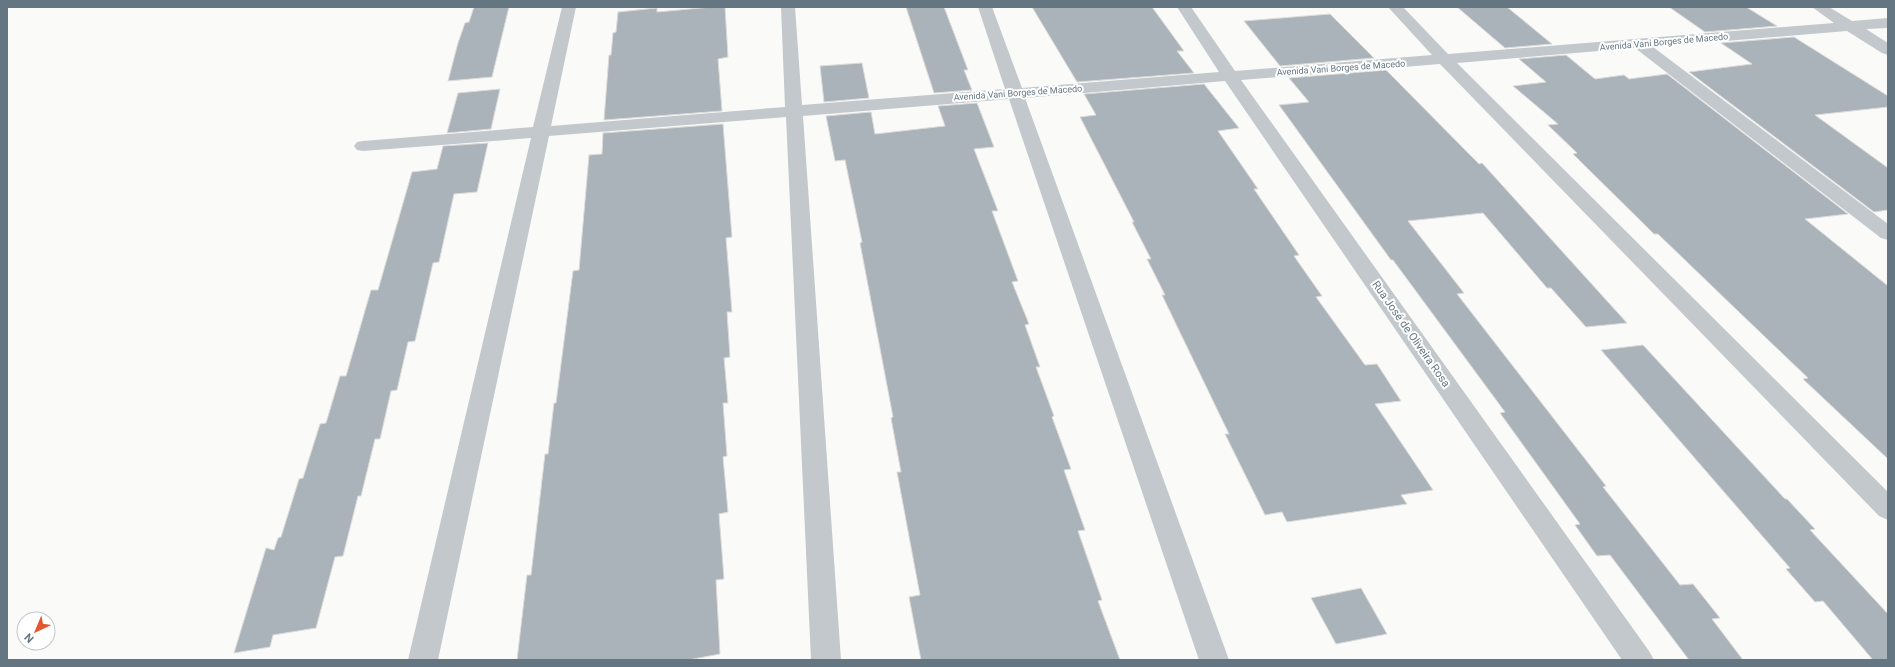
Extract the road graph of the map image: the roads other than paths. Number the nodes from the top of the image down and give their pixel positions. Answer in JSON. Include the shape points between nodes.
{"nodes":[{"id":1,"x":569,"y":7,"type":"edge"},
{"id":2,"x":788,"y":7,"type":"edge"},
{"id":3,"x":985,"y":7,"type":"edge"},
{"id":4,"x":1184,"y":7,"type":"edge"},
{"id":5,"x":1395,"y":7,"type":"edge"},
{"id":6,"x":1819,"y":7,"type":"edge"},
{"id":7,"x":1888,"y":24,"type":"edge"},
{"id":8,"x":1850,"y":26,"type":"junction"},
{"id":9,"x":1640,"y":44,"type":"junction"},
{"id":10,"x":1888,"y":50,"type":"edge"},
{"id":11,"x":1445,"y":60,"type":"junction"},
{"id":12,"x":1230,"y":76,"type":"junction"},
{"id":13,"x":1016,"y":94,"type":"junction"},
{"id":14,"x":794,"y":110,"type":"junction"},
{"id":15,"x":542,"y":130,"type":"junction"},
{"id":16,"x":363,"y":146,"type":"dead end"},
{"id":17,"x":1888,"y":234,"type":"edge"},
{"id":18,"x":1888,"y":508,"type":"edge"},
{"id":19,"x":422,"y":660,"type":"edge"},
{"id":20,"x":826,"y":660,"type":"edge"},
{"id":21,"x":1214,"y":660,"type":"edge"},
{"id":22,"x":1639,"y":660,"type":"edge"}],
"edges":[{"from":1,"to":15,"type":"street"},
{"from":2,"to":14,"type":"street"},
{"from":3,"to":13,"type":"street"},
{"from":4,"to":12,"type":"street","name":"Rua José de Oliveira Rosa"},
{"from":5,"to":11,"type":"street"},
{"from":6,"to":8,"type":"street"},
{"from":7,"to":8,"type":"street","name":"Avenida Vani Borges de Macedo"},
{"from":8,"to":9,"type":"street","name":"Avenida Vani Borges de Macedo"},
{"from":8,"to":10,"type":"street"},
{"from":9,"to":11,"type":"street","name":"Avenida Vani Borges de Macedo"},
{"from":9,"to":17,"type":"street"},
{"from":11,"to":12,"type":"street","name":"Avenida Vani Borges de Macedo"},
{"from":11,"to":18,"type":"street"},
{"from":12,"to":13,"type":"street","name":"Avenida Vani Borges de Macedo"},
{"from":12,"to":22,"type":"street","name":"Rua José de Oliveira Rosa"},
{"from":13,"to":14,"type":"street","name":"Avenida Vani Borges de Macedo"},
{"from":13,"to":21,"type":"street"},
{"from":14,"to":15,"type":"street","name":"Avenida Vani Borges de Macedo"},
{"from":14,"to":20,"type":"street"},
{"from":15,"to":16,"type":"street","name":"Avenida Vani Borges de Macedo"},
{"from":15,"to":19,"type":"street"}]}
